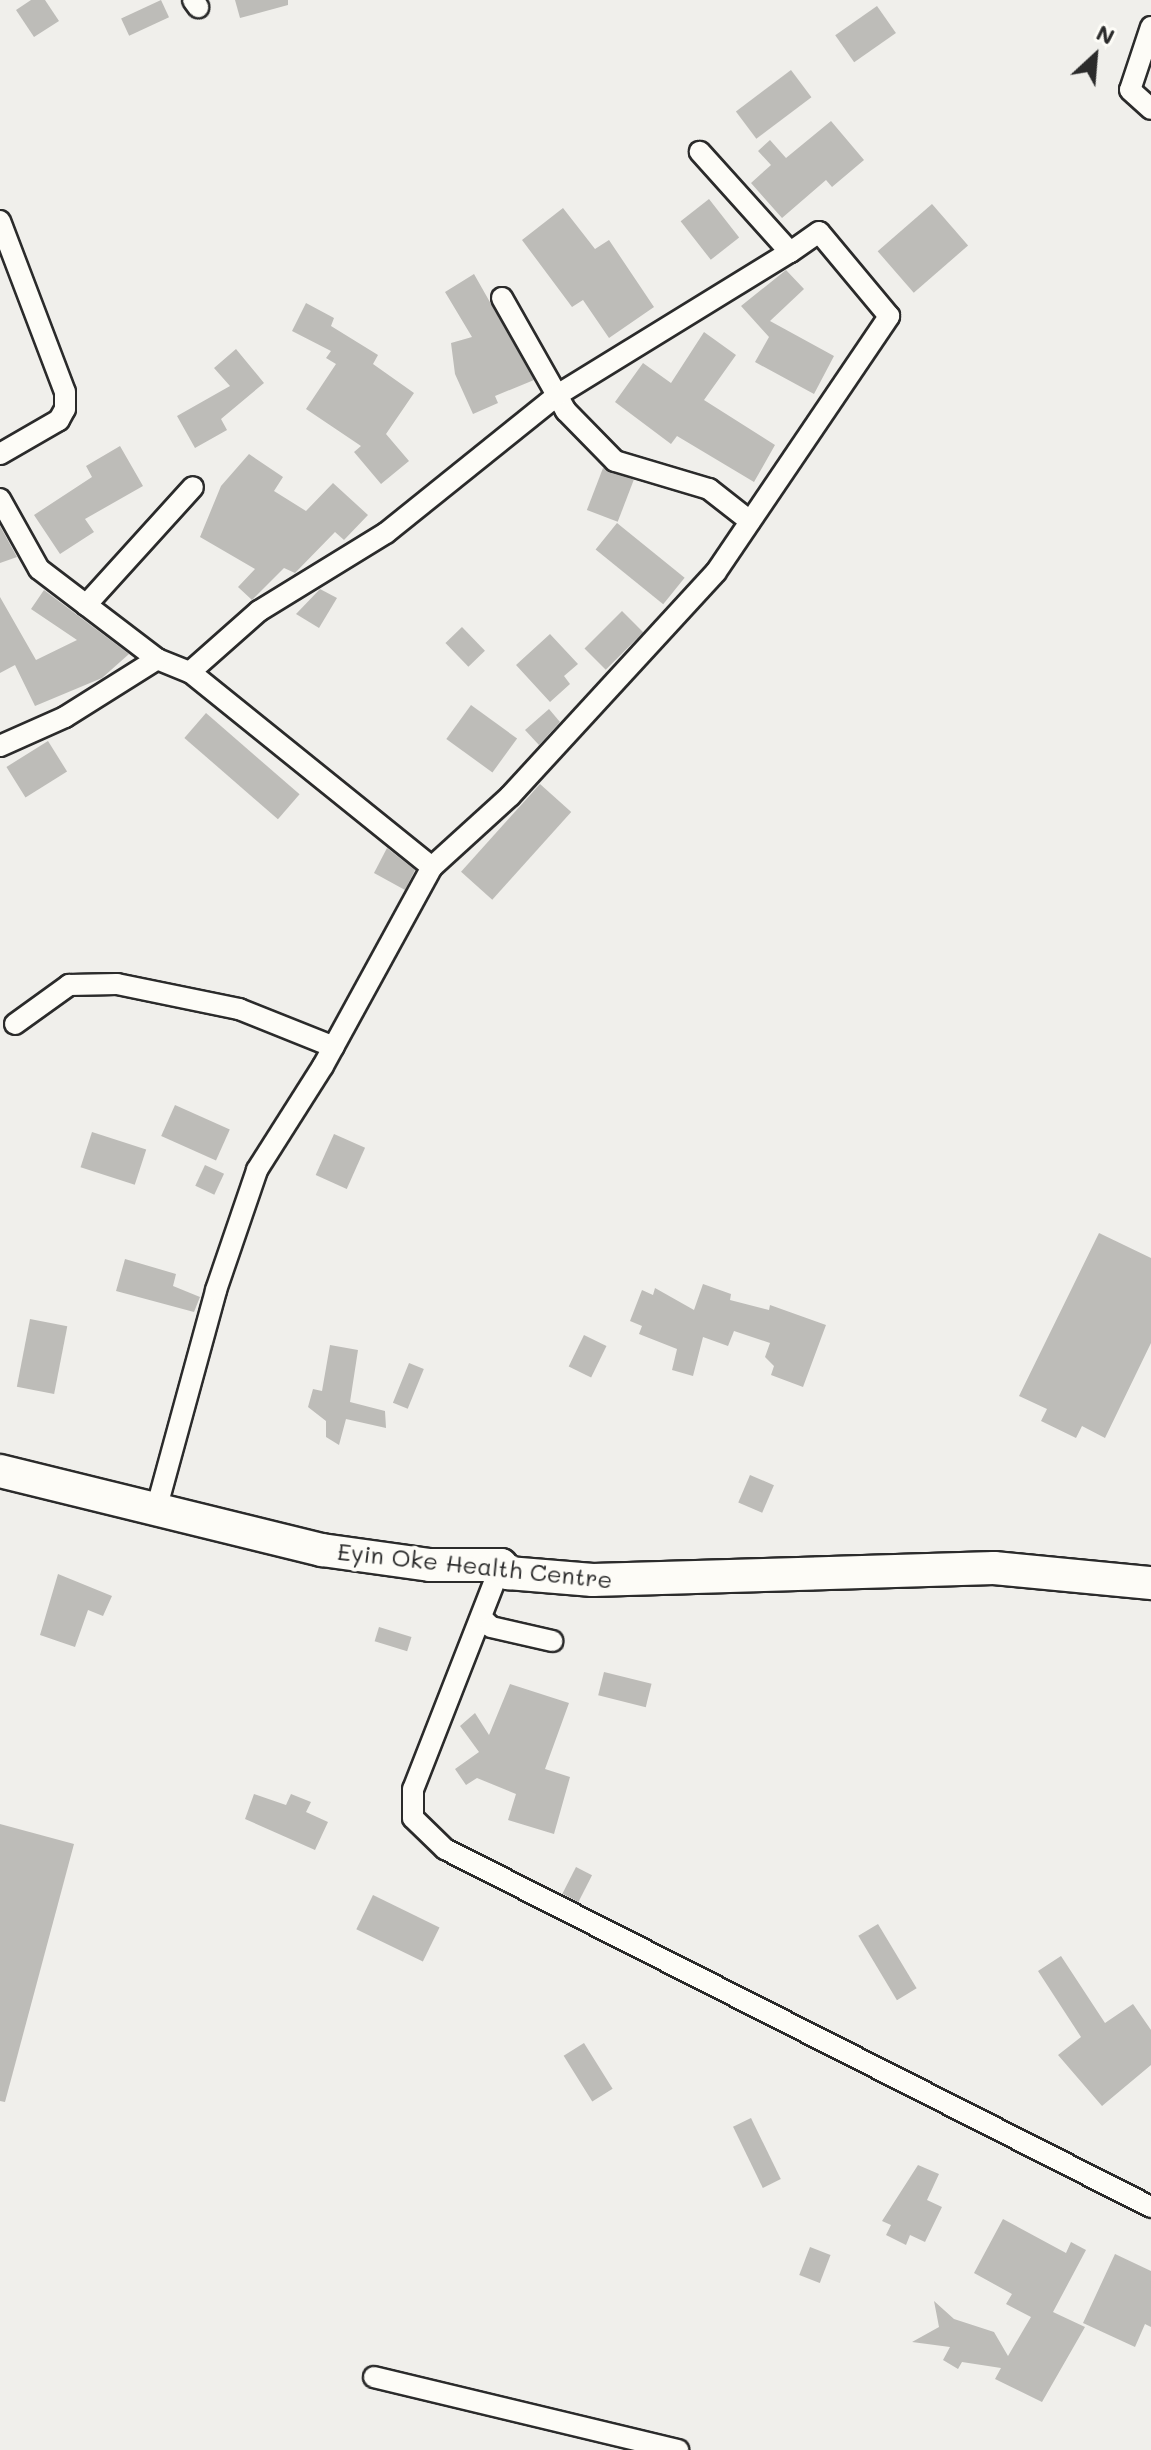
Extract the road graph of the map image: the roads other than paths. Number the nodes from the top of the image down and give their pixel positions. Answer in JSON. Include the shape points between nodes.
{"nodes":[{"id":1,"x":1151,"y":27,"type":"edge"},
{"id":2,"x":1151,"y":109,"type":"edge"},
{"id":3,"x":700,"y":152,"type":"dead end"},
{"id":4,"x":0,"y":221,"type":"edge"},
{"id":5,"x":790,"y":252,"type":"junction"},
{"id":6,"x":502,"y":298,"type":"dead end"},
{"id":7,"x":559,"y":394,"type":"junction"},
{"id":8,"x":0,"y":454,"type":"edge"},
{"id":9,"x":193,"y":487,"type":"dead end"},
{"id":10,"x":0,"y":499,"type":"edge"},
{"id":11,"x":750,"y":521,"type":"junction"},
{"id":12,"x":86,"y":605,"type":"junction"},
{"id":13,"x":157,"y":659,"type":"junction"},
{"id":14,"x":190,"y":672,"type":"junction"},
{"id":15,"x":3,"y":741,"type":"edge"},
{"id":16,"x":432,"y":867,"type":"junction"},
{"id":17,"x":15,"y":1024,"type":"dead end"},
{"id":18,"x":334,"y":1047,"type":"junction"},
{"id":19,"x":0,"y":1471,"type":"edge"},
{"id":20,"x":156,"y":1510,"type":"junction"},
{"id":21,"x":501,"y":1565,"type":"junction"},
{"id":22,"x":1151,"y":1583,"type":"edge"},
{"id":23,"x":483,"y":1619,"type":"junction"},
{"id":24,"x":552,"y":1641,"type":"dead end"},
{"id":25,"x":1151,"y":2207,"type":"edge"},
{"id":26,"x":374,"y":2377,"type":"dead end"},
{"id":27,"x":678,"y":2450,"type":"edge"}],
"edges":[{"from":1,"to":2,"type":"street","via":[[1130,90]]},
{"from":3,"to":5,"type":"street"},
{"from":4,"to":8,"type":"street","via":[[65,392],[65,409],[59,420]]},
{"from":5,"to":7,"type":"street"},
{"from":5,"to":11,"type":"street","via":[[819,232],[889,316]]},
{"from":6,"to":7,"type":"street"},
{"from":7,"to":11,"type":"street","via":[[566,411],[615,461],[687,479]]},
{"from":7,"to":14,"type":"street","via":[[386,533],[259,611]]},
{"from":9,"to":12,"type":"street"},
{"from":10,"to":12,"type":"street","via":[[39,569]]},
{"from":11,"to":16,"type":"street","via":[[694,596],[510,796]]},
{"from":12,"to":13,"type":"street"},
{"from":13,"to":14,"type":"street"},
{"from":13,"to":15,"type":"street"},
{"from":14,"to":16,"type":"street"},
{"from":16,"to":18,"type":"street"},
{"from":17,"to":18,"type":"street","via":[[69,985],[117,984],[239,1009]]},
{"from":18,"to":20,"type":"street","via":[[257,1170],[216,1290]]},
{"from":19,"to":20,"type":"main road","name":"Eyin Oke Health Centre"},
{"from":20,"to":21,"type":"main road","name":"Eyin Oke Health Centre","via":[[322,1550],[430,1565]]},
{"from":21,"to":22,"type":"main road","name":"Eyin Oke Health Centre","via":[[508,1573],[593,1580],[994,1568]]},
{"from":21,"to":23,"type":"street"},
{"from":23,"to":24,"type":"street","via":[[491,1627]]},
{"from":23,"to":25,"type":"street","via":[[413,1789],[413,1818],[445,1849]]},
{"from":26,"to":27,"type":"street"}]}
